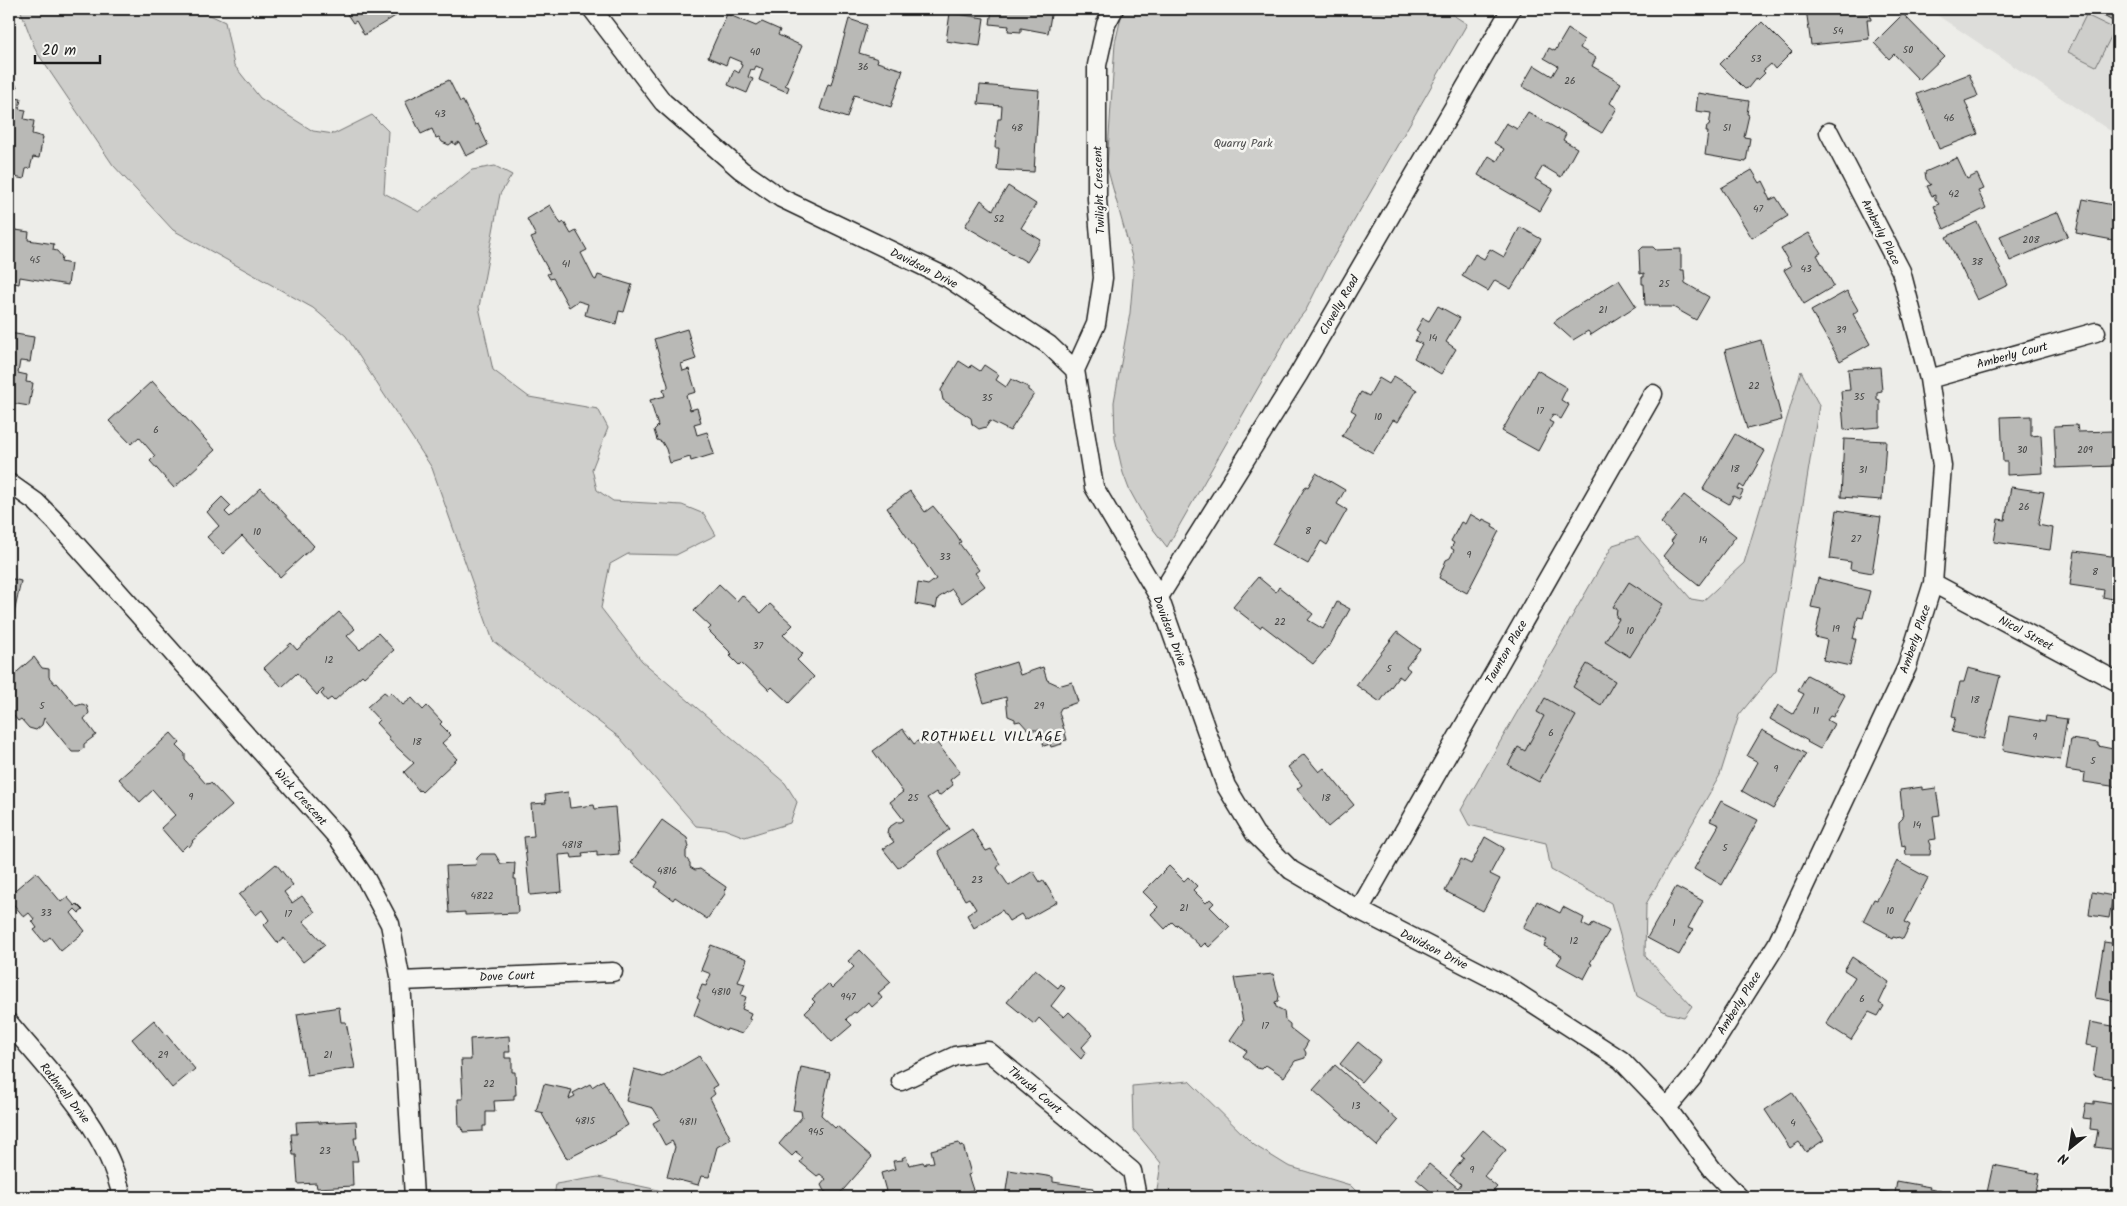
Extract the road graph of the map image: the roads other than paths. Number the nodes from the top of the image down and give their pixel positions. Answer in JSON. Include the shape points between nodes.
{"nodes":[{"id":1,"x":592,"y":9,"type":"edge"},
{"id":2,"x":1114,"y":9,"type":"edge"},
{"id":3,"x":1511,"y":9,"type":"edge"},
{"id":4,"x":1829,"y":132,"type":"dead end"},
{"id":5,"x":2096,"y":332,"type":"dead end"},
{"id":6,"x":1076,"y":370,"type":"junction"},
{"id":7,"x":1929,"y":378,"type":"junction"},
{"id":8,"x":1653,"y":394,"type":"dead end"},
{"id":9,"x":9,"y":483,"type":"edge"},
{"id":10,"x":1933,"y":583,"type":"junction"},
{"id":11,"x":1159,"y":598,"type":"junction"},
{"id":12,"x":2118,"y":682,"type":"edge"},
{"id":13,"x":1359,"y":910,"type":"junction"},
{"id":14,"x":613,"y":972,"type":"dead end"},
{"id":15,"x":401,"y":980,"type":"junction"},
{"id":16,"x":9,"y":1023,"type":"edge"},
{"id":17,"x":901,"y":1081,"type":"dead end"},
{"id":18,"x":1667,"y":1108,"type":"junction"},
{"id":19,"x":122,"y":1197,"type":"edge"},
{"id":20,"x":414,"y":1197,"type":"edge"},
{"id":21,"x":1138,"y":1197,"type":"edge"},
{"id":22,"x":1739,"y":1197,"type":"edge"}],
"edges":[{"from":1,"to":6,"type":"street","name":"Davidson Drive","via":[[663,102],[741,170],[781,198],[948,278],[1049,345]]},
{"from":2,"to":6,"type":"street","name":"Twilight Crescent","via":[[1106,24],[1097,65],[1097,199],[1104,278],[1096,324]]},
{"from":3,"to":11,"type":"street","name":"Clovelly Road","via":[[1298,375]]},
{"from":4,"to":7,"type":"street","name":"Amberly Place","via":[[1901,270]]},
{"from":5,"to":7,"type":"street","name":"Amberly Court"},
{"from":6,"to":11,"type":"street","name":"Davidson Drive","via":[[1094,487]]},
{"from":7,"to":10,"type":"street","name":"Amberly Place","via":[[1942,466]]},
{"from":8,"to":13,"type":"street","name":"Taunton Place"},
{"from":9,"to":15,"type":"street","name":"Wick Crescent","via":[[36,502],[55,521],[338,838],[366,879],[390,924]]},
{"from":10,"to":12,"type":"street","name":"Nicol Street"},
{"from":10,"to":18,"type":"street","name":"Amberly Place","via":[[1907,667],[1777,944],[1693,1077]]},
{"from":11,"to":13,"type":"street","name":"Davidson Drive","via":[[1226,786],[1255,834],[1291,870]]},
{"from":13,"to":18,"type":"street","name":"Davidson Drive","via":[[1505,985],[1621,1060]]},
{"from":14,"to":15,"type":"street","name":"Dove Court"},
{"from":15,"to":20,"type":"street","name":"Wick Crescent"},
{"from":16,"to":19,"type":"street","name":"Rothwell Drive","via":[[86,1116],[103,1146]]},
{"from":17,"to":21,"type":"street","name":"Thrush Court","via":[[954,1056],[988,1051],[1132,1171]]},
{"from":18,"to":22,"type":"street","name":"Davidson Drive","via":[[1713,1170]]}]}
